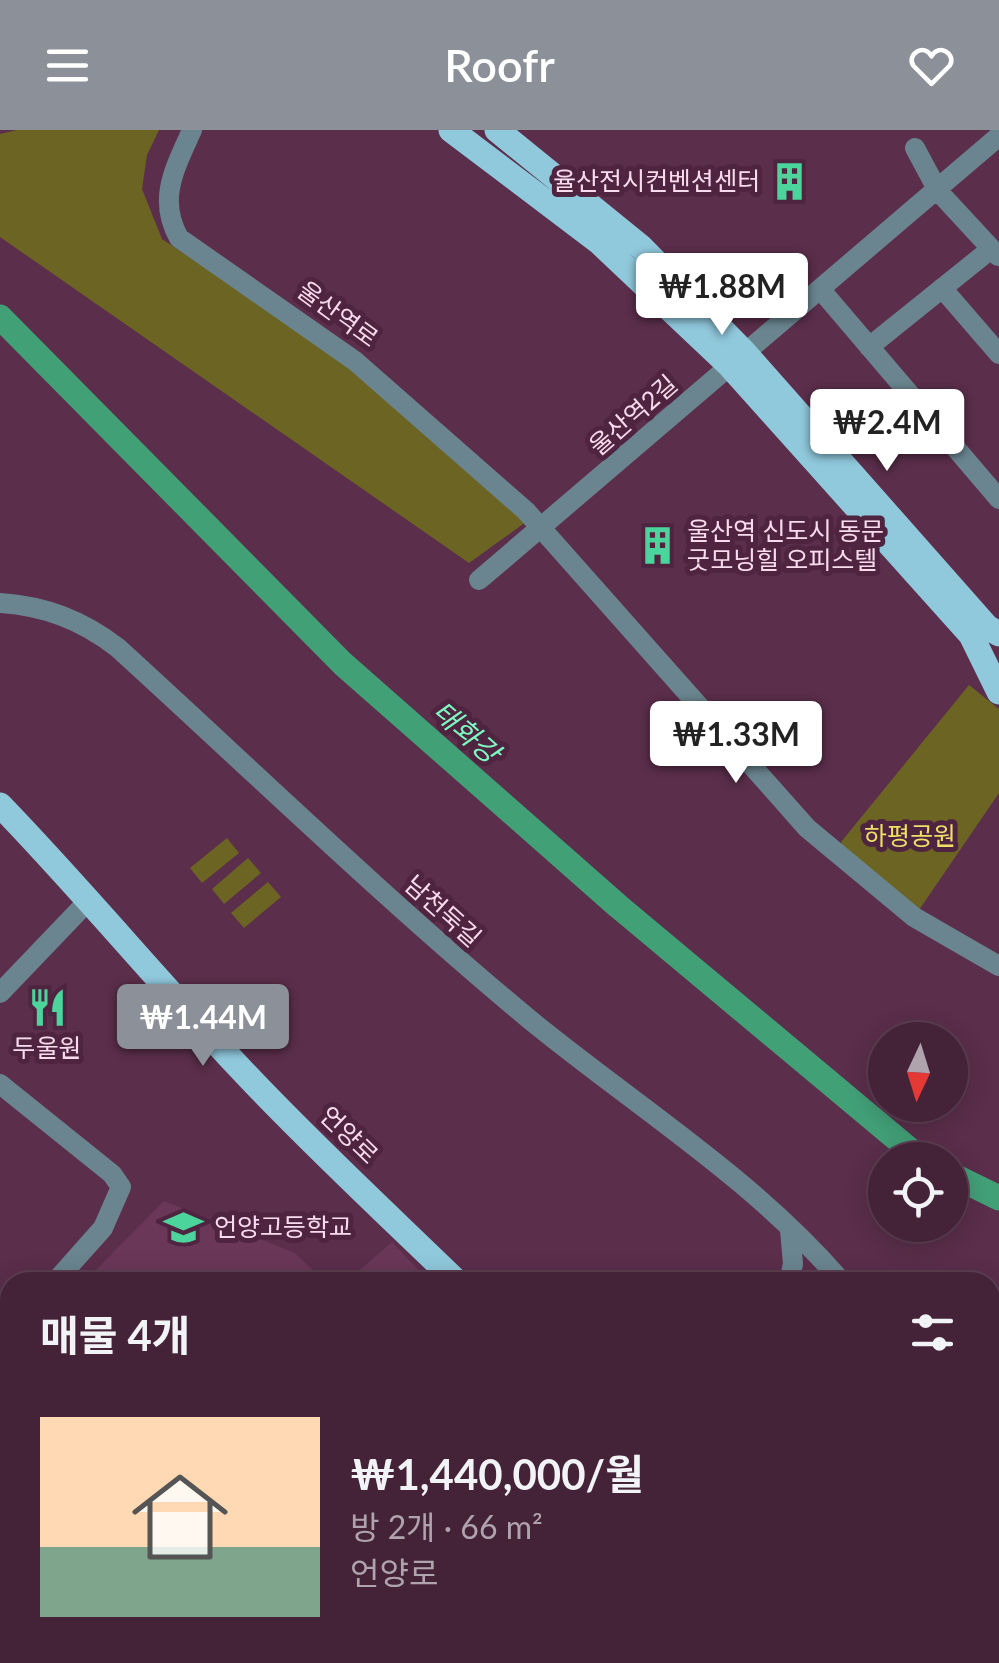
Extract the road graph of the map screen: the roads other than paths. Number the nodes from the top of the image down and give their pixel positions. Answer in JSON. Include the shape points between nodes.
{"nodes":[{"id":1,"x":192,"y":130,"type":"edge"},
{"id":2,"x":451,"y":130,"type":"edge"},
{"id":3,"x":497,"y":130,"type":"edge"},
{"id":4,"x":999,"y":136,"type":"edge"},
{"id":5,"x":914,"y":148,"type":"dead end"},
{"id":6,"x":938,"y":191,"type":"junction"},
{"id":7,"x":995,"y":253,"type":"edge"},
{"id":8,"x":942,"y":288,"type":"junction"},
{"id":9,"x":821,"y":290,"type":"junction"},
{"id":10,"x":869,"y":347,"type":"junction"},
{"id":11,"x":999,"y":354,"type":"edge"},
{"id":12,"x":736,"y":358,"type":"junction"},
{"id":13,"x":999,"y":499,"type":"edge"},
{"id":14,"x":540,"y":527,"type":"junction"},
{"id":15,"x":480,"y":580,"type":"dead end"},
{"id":16,"x":0,"y":603,"type":"edge"},
{"id":17,"x":989,"y":634,"type":"edge"},
{"id":18,"x":999,"y":663,"type":"edge"},
{"id":19,"x":999,"y":692,"type":"edge"},
{"id":20,"x":0,"y":806,"type":"edge"},
{"id":21,"x":90,"y":899,"type":"junction"},
{"id":22,"x":999,"y":966,"type":"edge"},
{"id":23,"x":0,"y":993,"type":"edge"},
{"id":24,"x":0,"y":1084,"type":"edge"},
{"id":25,"x":790,"y":1230,"type":"junction"},
{"id":26,"x":64,"y":1272,"type":"edge"},
{"id":27,"x":447,"y":1272,"type":"edge"},
{"id":28,"x":792,"y":1272,"type":"edge"},
{"id":29,"x":832,"y":1272,"type":"edge"}],
"edges":[{"from":1,"to":14,"type":"street","name":"울산역로","via":[[166,195],[179,238],[356,361]]},
{"from":2,"to":12,"type":"main road"},
{"from":3,"to":12,"type":"main road","via":[[641,248]]},
{"from":4,"to":6,"type":"street","name":"울산역2길"},
{"from":5,"to":6,"type":"street"},
{"from":6,"to":7,"type":"street"},
{"from":6,"to":9,"type":"street","name":"울산역2길"},
{"from":7,"to":8,"type":"street"},
{"from":8,"to":10,"type":"street"},
{"from":8,"to":11,"type":"street"},
{"from":9,"to":10,"type":"street"},
{"from":9,"to":12,"type":"street","name":"울산역2길"},
{"from":10,"to":13,"type":"street"},
{"from":12,"to":14,"type":"street","name":"울산역2길"},
{"from":12,"to":17,"type":"main road"},
{"from":14,"to":15,"type":"street","name":"울산역2길"},
{"from":14,"to":22,"type":"street","name":"울산역로","via":[[806,828],[914,917]]},
{"from":16,"to":25,"type":"street","name":"남천둑길","via":[[66,616],[118,648],[428,933]]},
{"from":17,"to":18,"type":"main road"},
{"from":17,"to":19,"type":"main road"},
{"from":20,"to":21,"type":"main road","name":"언양로"},
{"from":21,"to":23,"type":"street"},
{"from":21,"to":27,"type":"main road","name":"언양로","via":[[258,1087]]},
{"from":24,"to":26,"type":"street","via":[[121,1187],[103,1228]]},
{"from":25,"to":28,"type":"street"},
{"from":25,"to":29,"type":"street","name":"남천둑길"}]}
